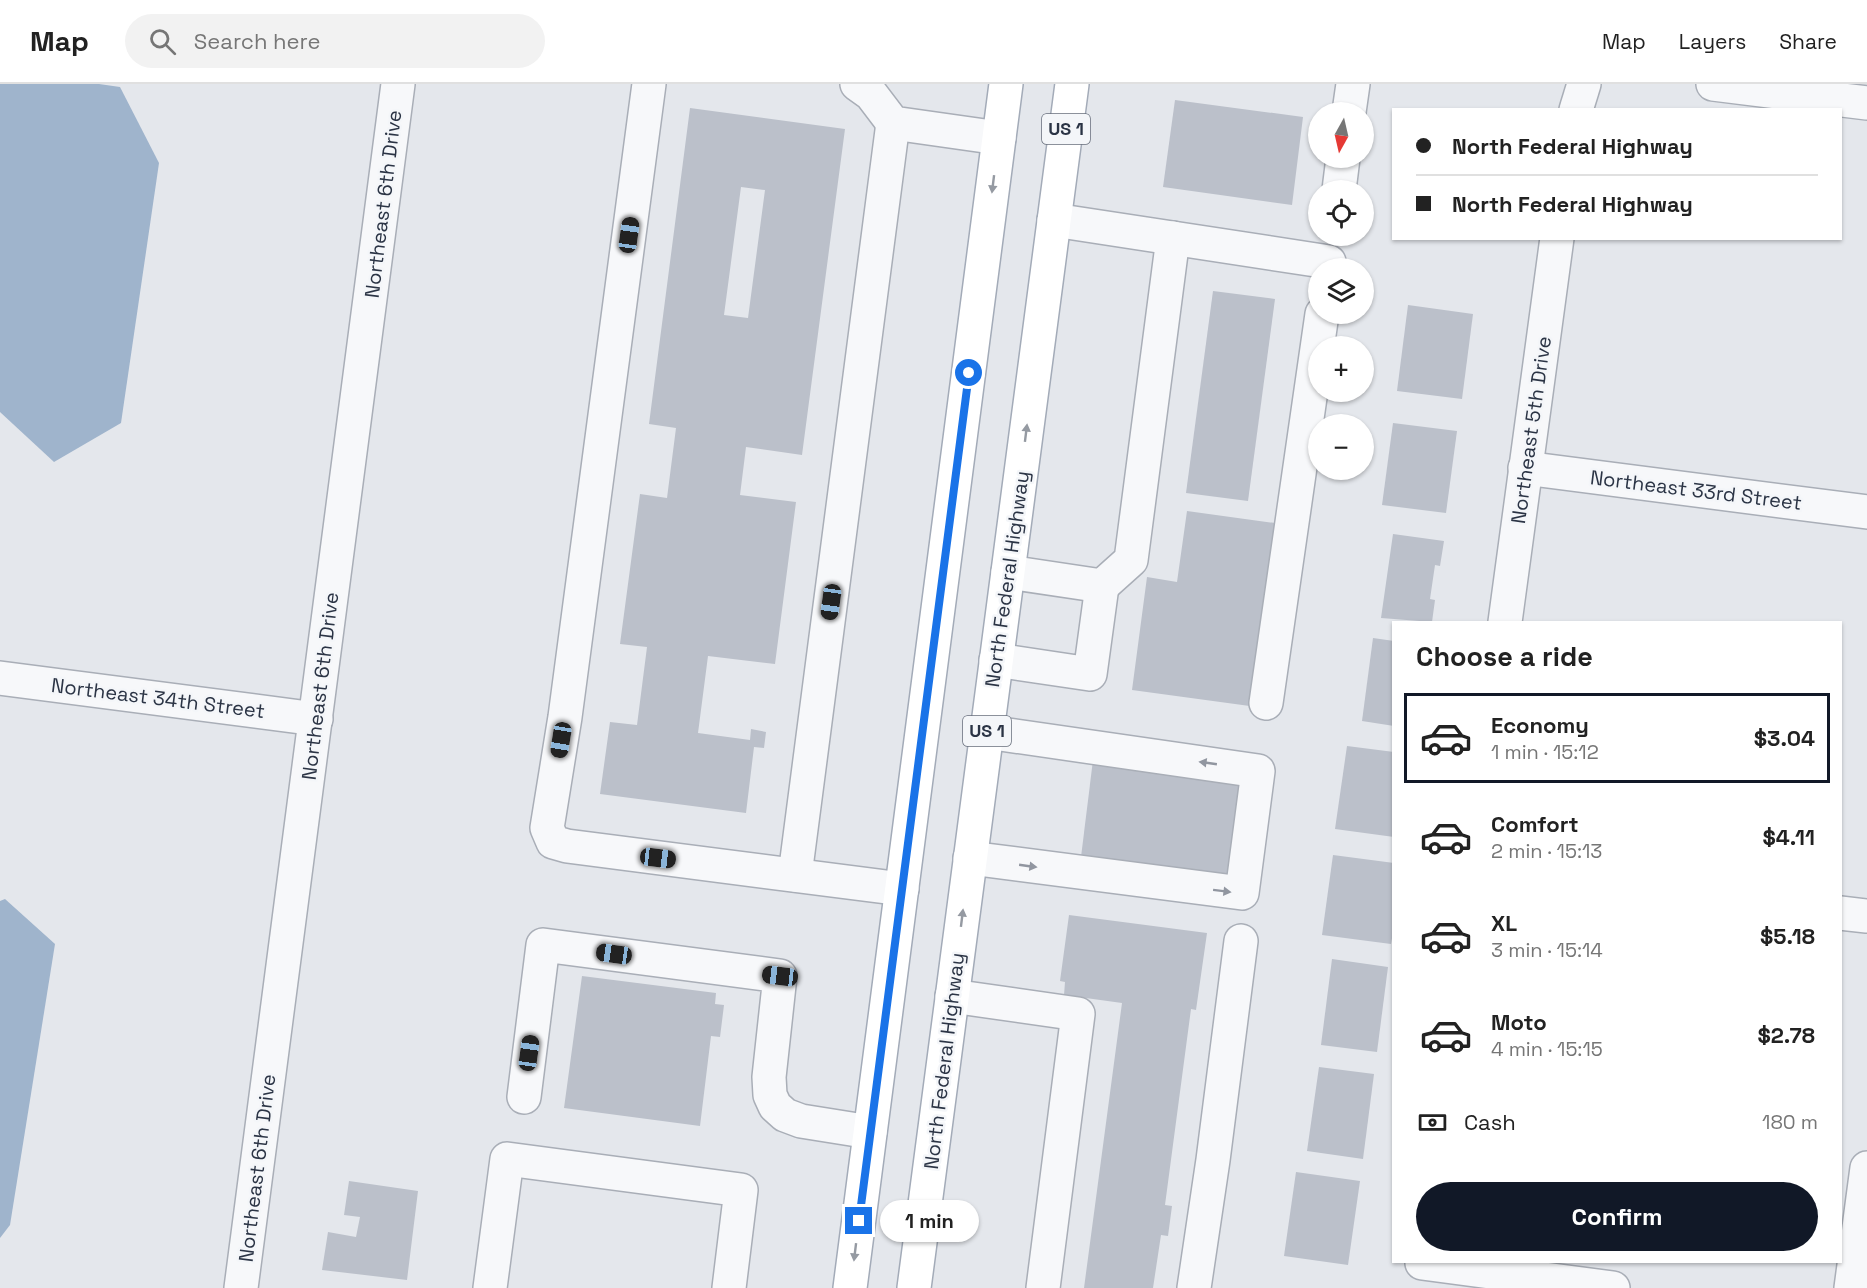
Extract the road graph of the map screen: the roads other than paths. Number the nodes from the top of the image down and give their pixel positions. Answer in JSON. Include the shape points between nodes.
{"nodes":[{"id":1,"x":398,"y":84,"type":"edge"},
{"id":2,"x":649,"y":84,"type":"edge"},
{"id":3,"x":857,"y":84,"type":"edge"},
{"id":4,"x":1006,"y":84,"type":"edge"},
{"id":5,"x":1072,"y":84,"type":"edge"},
{"id":6,"x":1353,"y":84,"type":"edge"},
{"id":7,"x":1584,"y":84,"type":"edge"},
{"id":8,"x":1713,"y":84,"type":"edge"},
{"id":9,"x":1350,"y":102,"type":"edge"},
{"id":10,"x":1867,"y":103,"type":"edge"},
{"id":11,"x":1577,"y":108,"type":"edge"},
{"id":12,"x":893,"y":123,"type":"junction"},
{"id":13,"x":999,"y":138,"type":"junction"},
{"id":14,"x":1054,"y":220,"type":"junction"},
{"id":15,"x":1173,"y":238,"type":"junction"},
{"id":16,"x":1557,"y":240,"type":"edge"},
{"id":17,"x":1330,"y":255,"type":"edge"},
{"id":18,"x":1322,"y":324,"type":"edge"},
{"id":19,"x":1525,"y":468,"type":"junction"},
{"id":20,"x":1867,"y":512,"type":"edge"},
{"id":21,"x":1008,"y":572,"type":"junction"},
{"id":22,"x":1102,"y":586,"type":"junction"},
{"id":23,"x":1505,"y":621,"type":"edge"},
{"id":24,"x":996,"y":660,"type":"junction"},
{"id":25,"x":0,"y":678,"type":"edge"},
{"id":26,"x":1266,"y":704,"type":"dead end"},
{"id":27,"x":316,"y":719,"type":"junction"},
{"id":28,"x":987,"y":732,"type":"junction"},
{"id":29,"x":970,"y":858,"type":"junction"},
{"id":30,"x":795,"y":875,"type":"junction"},
{"id":31,"x":902,"y":889,"type":"junction"},
{"id":32,"x":1842,"y":913,"type":"edge"},
{"id":33,"x":1867,"y":916,"type":"edge"},
{"id":34,"x":1241,"y":941,"type":"dead end"},
{"id":35,"x":952,"y":996,"type":"junction"},
{"id":36,"x":524,"y":1097,"type":"dead end"},
{"id":37,"x":870,"y":1132,"type":"junction"},
{"id":38,"x":1867,"y":1168,"type":"edge"},
{"id":39,"x":1421,"y":1271,"type":"edge"},
{"id":40,"x":241,"y":1288,"type":"edge"},
{"id":41,"x":490,"y":1288,"type":"edge"},
{"id":42,"x":729,"y":1288,"type":"edge"},
{"id":43,"x":850,"y":1288,"type":"edge"},
{"id":44,"x":914,"y":1288,"type":"edge"},
{"id":45,"x":1043,"y":1288,"type":"edge"},
{"id":46,"x":1194,"y":1288,"type":"edge"},
{"id":47,"x":1613,"y":1288,"type":"edge"},
{"id":48,"x":1851,"y":1288,"type":"edge"}],
"edges":[{"from":1,"to":27,"type":"street","name":"Northeast 6th Drive"},
{"from":2,"to":30,"type":"street","via":[[547,828],[553,842],[567,846]]},
{"from":3,"to":12,"type":"street","via":[[871,94]]},
{"from":4,"to":13,"type":"main road"},
{"from":5,"to":14,"type":"main road","name":"North Federal Highway","number":"US 1"},
{"from":6,"to":9,"type":"street"},
{"from":7,"to":11,"type":"street"},
{"from":8,"to":10,"type":"street"},
{"from":12,"to":13,"type":"street"},
{"from":12,"to":30,"type":"street"},
{"from":13,"to":31,"type":"main road","one_way":true},
{"from":14,"to":15,"type":"street"},
{"from":21,"to":14,"type":"main road","name":"North Federal Highway","number":"US 1","one_way":true},
{"from":15,"to":17,"type":"street"},
{"from":15,"to":22,"type":"street","via":[[1131,560]]},
{"from":16,"to":19,"type":"street","name":"Northeast 5th Drive"},
{"from":18,"to":26,"type":"street"},
{"from":19,"to":20,"type":"street","name":"Northeast 33rd Street"},
{"from":19,"to":23,"type":"street","name":"Northeast 5th Drive"},
{"from":21,"to":22,"type":"street"},
{"from":21,"to":24,"type":"main road","name":"North Federal Highway","number":"US 1"},
{"from":22,"to":24,"type":"street","via":[[1090,674]]},
{"from":24,"to":28,"type":"main road","name":"North Federal Highway","number":"US 1"},
{"from":25,"to":27,"type":"street","name":"Northeast 34th Street"},
{"from":27,"to":40,"type":"street","name":"Northeast 6th Drive"},
{"from":28,"to":29,"type":"main road","name":"North Federal Highway","number":"US 1"},
{"from":29,"to":28,"type":"street","one_way":true,"via":[[1242,894],[1258,771]]},
{"from":35,"to":29,"type":"main road","name":"North Federal Highway","number":"US 1","one_way":true},
{"from":30,"to":31,"type":"street"},
{"from":31,"to":37,"type":"main road"},
{"from":32,"to":33,"type":"street"},
{"from":34,"to":46,"type":"street"},
{"from":35,"to":44,"type":"main road","name":"North Federal Highway","number":"US 1"},
{"from":35,"to":45,"type":"street","via":[[1078,1014]]},
{"from":36,"to":37,"type":"street","via":[[543,945],[780,976],[768,1077],[775,1106],[801,1121]]},
{"from":37,"to":43,"type":"main road","one_way":true},
{"from":38,"to":48,"type":"street"},
{"from":39,"to":47,"type":"street"},
{"from":41,"to":42,"type":"street","via":[[507,1159],[741,1190]]}]}
